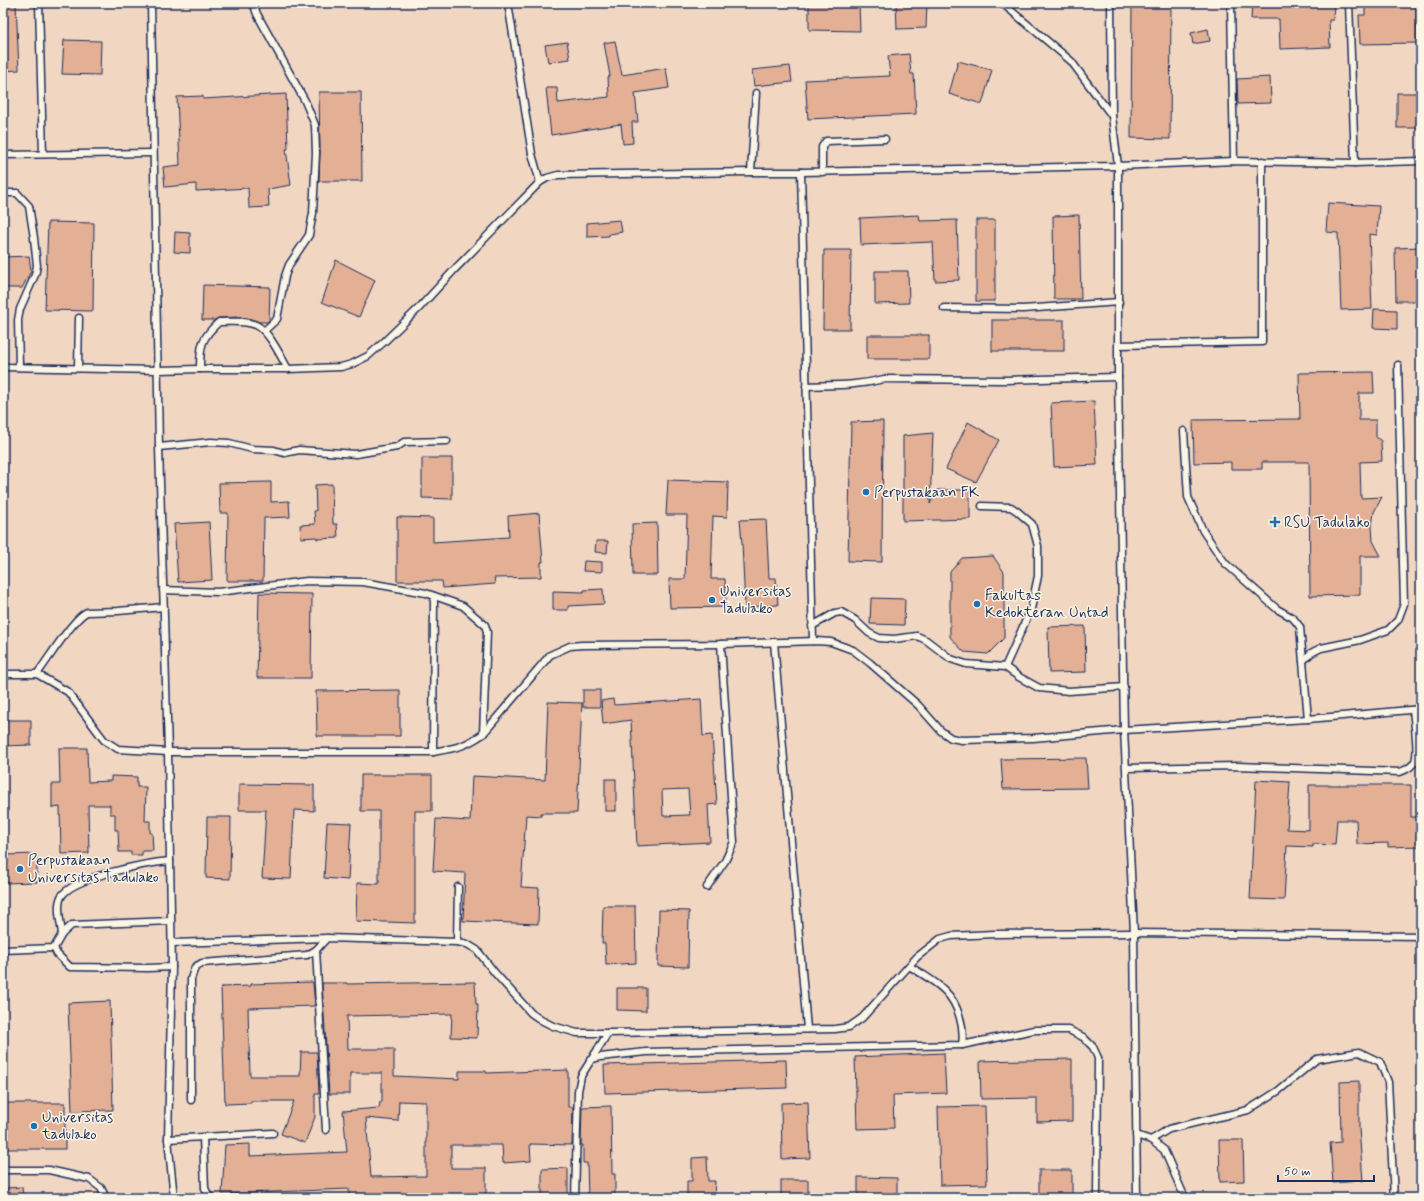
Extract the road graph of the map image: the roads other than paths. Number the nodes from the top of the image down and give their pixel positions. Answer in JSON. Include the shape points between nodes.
{"nodes":[{"id":1,"x":39,"y":3,"type":"edge"},
{"id":2,"x":151,"y":3,"type":"edge"},
{"id":3,"x":253,"y":3,"type":"edge"},
{"id":4,"x":508,"y":3,"type":"edge"},
{"id":5,"x":1002,"y":3,"type":"edge"},
{"id":6,"x":1111,"y":3,"type":"edge"},
{"id":7,"x":1231,"y":3,"type":"edge"},
{"id":8,"x":1349,"y":3,"type":"edge"},
{"id":9,"x":756,"y":93,"type":"dead end"},
{"id":10,"x":1112,"y":116,"type":"junction"},
{"id":11,"x":885,"y":139,"type":"dead end"},
{"id":12,"x":153,"y":153,"type":"junction"},
{"id":13,"x":44,"y":154,"type":"junction"},
{"id":14,"x":3,"y":155,"type":"edge"},
{"id":15,"x":1234,"y":161,"type":"junction"},
{"id":16,"x":1421,"y":161,"type":"edge"},
{"id":17,"x":1262,"y":162,"type":"junction"},
{"id":18,"x":1355,"y":163,"type":"junction"},
{"id":19,"x":1118,"y":166,"type":"junction"},
{"id":20,"x":751,"y":172,"type":"junction"},
{"id":21,"x":801,"y":172,"type":"junction"},
{"id":22,"x":822,"y":172,"type":"junction"},
{"id":23,"x":540,"y":182,"type":"junction"},
{"id":24,"x":3,"y":192,"type":"edge"},
{"id":25,"x":1118,"y":302,"type":"junction"},
{"id":26,"x":944,"y":308,"type":"dead end"},
{"id":27,"x":79,"y":318,"type":"dead end"},
{"id":28,"x":264,"y":331,"type":"junction"},
{"id":29,"x":1119,"y":345,"type":"junction"},
{"id":30,"x":1398,"y":365,"type":"dead end"},
{"id":31,"x":3,"y":367,"type":"edge"},
{"id":32,"x":19,"y":367,"type":"junction"},
{"id":33,"x":78,"y":368,"type":"junction"},
{"id":34,"x":200,"y":369,"type":"junction"},
{"id":35,"x":288,"y":369,"type":"junction"},
{"id":36,"x":158,"y":370,"type":"junction"},
{"id":37,"x":1118,"y":377,"type":"junction"},
{"id":38,"x":806,"y":386,"type":"junction"},
{"id":39,"x":1184,"y":431,"type":"dead end"},
{"id":40,"x":447,"y":441,"type":"dead end"},
{"id":41,"x":159,"y":447,"type":"junction"},
{"id":42,"x":982,"y":506,"type":"dead end"},
{"id":43,"x":164,"y":590,"type":"junction"},
{"id":44,"x":434,"y":596,"type":"junction"},
{"id":45,"x":164,"y":607,"type":"junction"},
{"id":46,"x":812,"y":626,"type":"junction"},
{"id":47,"x":813,"y":641,"type":"junction"},
{"id":48,"x":774,"y":642,"type":"junction"},
{"id":49,"x":721,"y":644,"type":"junction"},
{"id":50,"x":1303,"y":661,"type":"junction"},
{"id":51,"x":1005,"y":667,"type":"junction"},
{"id":52,"x":3,"y":674,"type":"edge"},
{"id":53,"x":37,"y":674,"type":"junction"},
{"id":54,"x":1124,"y":687,"type":"junction"},
{"id":55,"x":1421,"y":709,"type":"edge"},
{"id":56,"x":1414,"y":710,"type":"junction"},
{"id":57,"x":1308,"y":719,"type":"junction"},
{"id":58,"x":1124,"y":730,"type":"junction"},
{"id":59,"x":483,"y":734,"type":"junction"},
{"id":60,"x":168,"y":752,"type":"junction"},
{"id":61,"x":433,"y":752,"type":"junction"},
{"id":62,"x":1127,"y":768,"type":"junction"},
{"id":63,"x":170,"y":861,"type":"junction"},
{"id":64,"x":458,"y":887,"type":"dead end"},
{"id":65,"x":707,"y":887,"type":"dead end"},
{"id":66,"x":171,"y":921,"type":"junction"},
{"id":67,"x":62,"y":934,"type":"junction"},
{"id":68,"x":1134,"y":934,"type":"junction"},
{"id":69,"x":1421,"y":936,"type":"edge"},
{"id":70,"x":327,"y":938,"type":"junction"},
{"id":71,"x":457,"y":942,"type":"junction"},
{"id":72,"x":172,"y":943,"type":"junction"},
{"id":73,"x":54,"y":948,"type":"junction"},
{"id":74,"x":3,"y":950,"type":"edge"},
{"id":75,"x":316,"y":950,"type":"junction"},
{"id":76,"x":909,"y":966,"type":"junction"},
{"id":77,"x":172,"y":967,"type":"junction"},
{"id":78,"x":806,"y":1029,"type":"junction"},
{"id":79,"x":608,"y":1033,"type":"junction"},
{"id":80,"x":962,"y":1045,"type":"junction"},
{"id":81,"x":590,"y":1060,"type":"junction"},
{"id":82,"x":191,"y":1100,"type":"dead end"},
{"id":83,"x":326,"y":1130,"type":"dead end"},
{"id":84,"x":273,"y":1134,"type":"dead end"},
{"id":85,"x":1136,"y":1135,"type":"junction"},
{"id":86,"x":203,"y":1137,"type":"junction"},
{"id":87,"x":168,"y":1139,"type":"junction"},
{"id":88,"x":1151,"y":1140,"type":"junction"},
{"id":89,"x":3,"y":1170,"type":"edge"},
{"id":90,"x":106,"y":1198,"type":"edge"},
{"id":91,"x":174,"y":1198,"type":"edge"},
{"id":92,"x":212,"y":1198,"type":"edge"},
{"id":93,"x":575,"y":1198,"type":"edge"},
{"id":94,"x":1097,"y":1198,"type":"edge"},
{"id":95,"x":1137,"y":1198,"type":"edge"},
{"id":96,"x":1186,"y":1198,"type":"edge"},
{"id":97,"x":1394,"y":1198,"type":"edge"}],
"edges":[{"from":1,"to":13,"type":"lane"},
{"from":2,"to":12,"type":"lane"},
{"from":3,"to":28,"type":"lane","via":[[315,125],[316,153],[313,213],[309,235],[289,265],[277,319]]},
{"from":4,"to":23,"type":"lane","via":[[532,154]]},
{"from":5,"to":10,"type":"lane","via":[[1071,61]]},
{"from":6,"to":10,"type":"lane"},
{"from":7,"to":15,"type":"lane"},
{"from":8,"to":18,"type":"lane"},
{"from":9,"to":20,"type":"lane"},
{"from":10,"to":19,"type":"lane"},
{"from":11,"to":22,"type":"lane","via":[[826,141],[822,146]]},
{"from":12,"to":13,"type":"lane"},
{"from":12,"to":36,"type":"lane"},
{"from":13,"to":14,"type":"lane"},
{"from":15,"to":17,"type":"lane"},
{"from":15,"to":19,"type":"lane"},
{"from":16,"to":18,"type":"lane"},
{"from":17,"to":18,"type":"lane"},
{"from":17,"to":29,"type":"lane","via":[[1262,342]]},
{"from":19,"to":22,"type":"lane"},
{"from":19,"to":25,"type":"lane"},
{"from":20,"to":21,"type":"lane"},
{"from":20,"to":23,"type":"lane","via":[[584,174],[558,176]]},
{"from":21,"to":22,"type":"lane"},
{"from":21,"to":38,"type":"lane"},
{"from":23,"to":35,"type":"lane","via":[[420,307],[368,356],[341,367]]},
{"from":24,"to":32,"type":"lane","via":[[18,193],[29,206],[37,266],[18,320]]},
{"from":25,"to":26,"type":"lane","via":[[1023,309]]},
{"from":25,"to":29,"type":"lane"},
{"from":27,"to":33,"type":"lane"},
{"from":28,"to":34,"type":"lane","via":[[256,325],[219,322],[204,339],[200,348]]},
{"from":28,"to":35,"type":"lane"},
{"from":29,"to":37,"type":"lane"},
{"from":30,"to":50,"type":"lane","via":[[1404,604],[1398,620],[1388,630],[1360,640],[1321,648]]},
{"from":31,"to":32,"type":"lane"},
{"from":32,"to":33,"type":"lane"},
{"from":33,"to":36,"type":"lane"},
{"from":34,"to":35,"type":"lane"},
{"from":34,"to":36,"type":"lane"},
{"from":36,"to":41,"type":"lane"},
{"from":37,"to":38,"type":"lane","via":[[1005,380],[884,379],[846,386]]},
{"from":37,"to":54,"type":"lane"},
{"from":38,"to":46,"type":"lane"},
{"from":39,"to":50,"type":"lane","via":[[1188,498],[1203,531],[1225,563],[1277,609],[1298,623]]},
{"from":40,"to":41,"type":"lane","via":[[404,442],[397,447],[356,454],[299,450],[284,453],[211,442]]},
{"from":41,"to":43,"type":"lane"},
{"from":42,"to":51,"type":"lane","via":[[1011,507],[1017,510],[1032,524],[1038,546],[1038,576],[1031,609]]},
{"from":43,"to":44,"type":"lane","via":[[218,592],[307,581],[363,582]]},
{"from":43,"to":45,"type":"lane"},
{"from":44,"to":59,"type":"lane","via":[[463,606],[485,625],[487,632]]},
{"from":44,"to":61,"type":"lane"},
{"from":45,"to":53,"type":"lane","via":[[83,613]]},
{"from":45,"to":60,"type":"lane"},
{"from":46,"to":47,"type":"lane"},
{"from":46,"to":51,"type":"lane","via":[[841,612],[879,638],[917,636],[951,659],[966,664]]},
{"from":47,"to":48,"type":"lane"},
{"from":47,"to":58,"type":"lane","via":[[831,642],[853,650],[891,680],[951,738],[1033,738]]},
{"from":48,"to":49,"type":"lane"},
{"from":48,"to":78,"type":"lane"},
{"from":49,"to":59,"type":"lane","via":[[570,646],[550,655]]},
{"from":49,"to":65,"type":"lane","via":[[734,842],[725,861]]},
{"from":50,"to":57,"type":"lane"},
{"from":51,"to":54,"type":"lane","via":[[1039,688],[1069,691]]},
{"from":52,"to":53,"type":"lane"},
{"from":53,"to":60,"type":"lane","via":[[68,692],[104,740],[118,749]]},
{"from":54,"to":58,"type":"lane"},
{"from":55,"to":56,"type":"lane"},
{"from":56,"to":57,"type":"lane"},
{"from":56,"to":62,"type":"lane","via":[[1415,760],[1410,767],[1400,772],[1238,766]]},
{"from":57,"to":58,"type":"lane"},
{"from":58,"to":62,"type":"lane"},
{"from":59,"to":61,"type":"lane","via":[[459,748]]},
{"from":60,"to":61,"type":"lane"},
{"from":60,"to":63,"type":"lane"},
{"from":62,"to":68,"type":"lane"},
{"from":63,"to":66,"type":"lane"},
{"from":63,"to":67,"type":"lane","via":[[125,868],[75,885],[60,899]]},
{"from":64,"to":71,"type":"lane"},
{"from":66,"to":67,"type":"lane","via":[[72,925]]},
{"from":66,"to":72,"type":"lane"},
{"from":67,"to":73,"type":"lane"},
{"from":68,"to":69,"type":"lane"},
{"from":68,"to":76,"type":"lane","via":[[951,936],[940,938]]},
{"from":68,"to":85,"type":"lane"},
{"from":70,"to":71,"type":"lane"},
{"from":70,"to":72,"type":"lane"},
{"from":70,"to":75,"type":"lane"},
{"from":71,"to":79,"type":"lane","via":[[478,950],[495,973],[531,1013],[541,1020],[577,1033]]},
{"from":72,"to":77,"type":"lane"},
{"from":73,"to":74,"type":"lane"},
{"from":73,"to":77,"type":"lane","via":[[70,966]]},
{"from":75,"to":82,"type":"lane","via":[[299,956],[202,962],[195,967],[191,978]]},
{"from":75,"to":83,"type":"lane"},
{"from":76,"to":78,"type":"lane","via":[[862,1018],[849,1026],[835,1029]]},
{"from":76,"to":80,"type":"lane","via":[[945,991],[958,1012],[964,1034]]},
{"from":77,"to":87,"type":"lane"},
{"from":78,"to":79,"type":"lane"},
{"from":79,"to":81,"type":"lane"},
{"from":80,"to":81,"type":"lane","via":[[646,1052]]},
{"from":80,"to":94,"type":"lane","via":[[1034,1030],[1069,1030],[1083,1037],[1092,1047],[1098,1058]]},
{"from":81,"to":93,"type":"lane","via":[[581,1076],[578,1091]]},
{"from":84,"to":86,"type":"lane"},
{"from":85,"to":88,"type":"lane"},
{"from":85,"to":95,"type":"lane"},
{"from":86,"to":87,"type":"lane"},
{"from":86,"to":92,"type":"lane","via":[[205,1188]]},
{"from":87,"to":91,"type":"lane"},
{"from":88,"to":96,"type":"lane","via":[[1164,1150]]},
{"from":88,"to":97,"type":"lane","via":[[1169,1129],[1248,1110],[1317,1059],[1359,1052],[1380,1062],[1388,1082]]},
{"from":89,"to":90,"type":"lane","via":[[49,1170],[88,1179],[101,1188]]}]}
